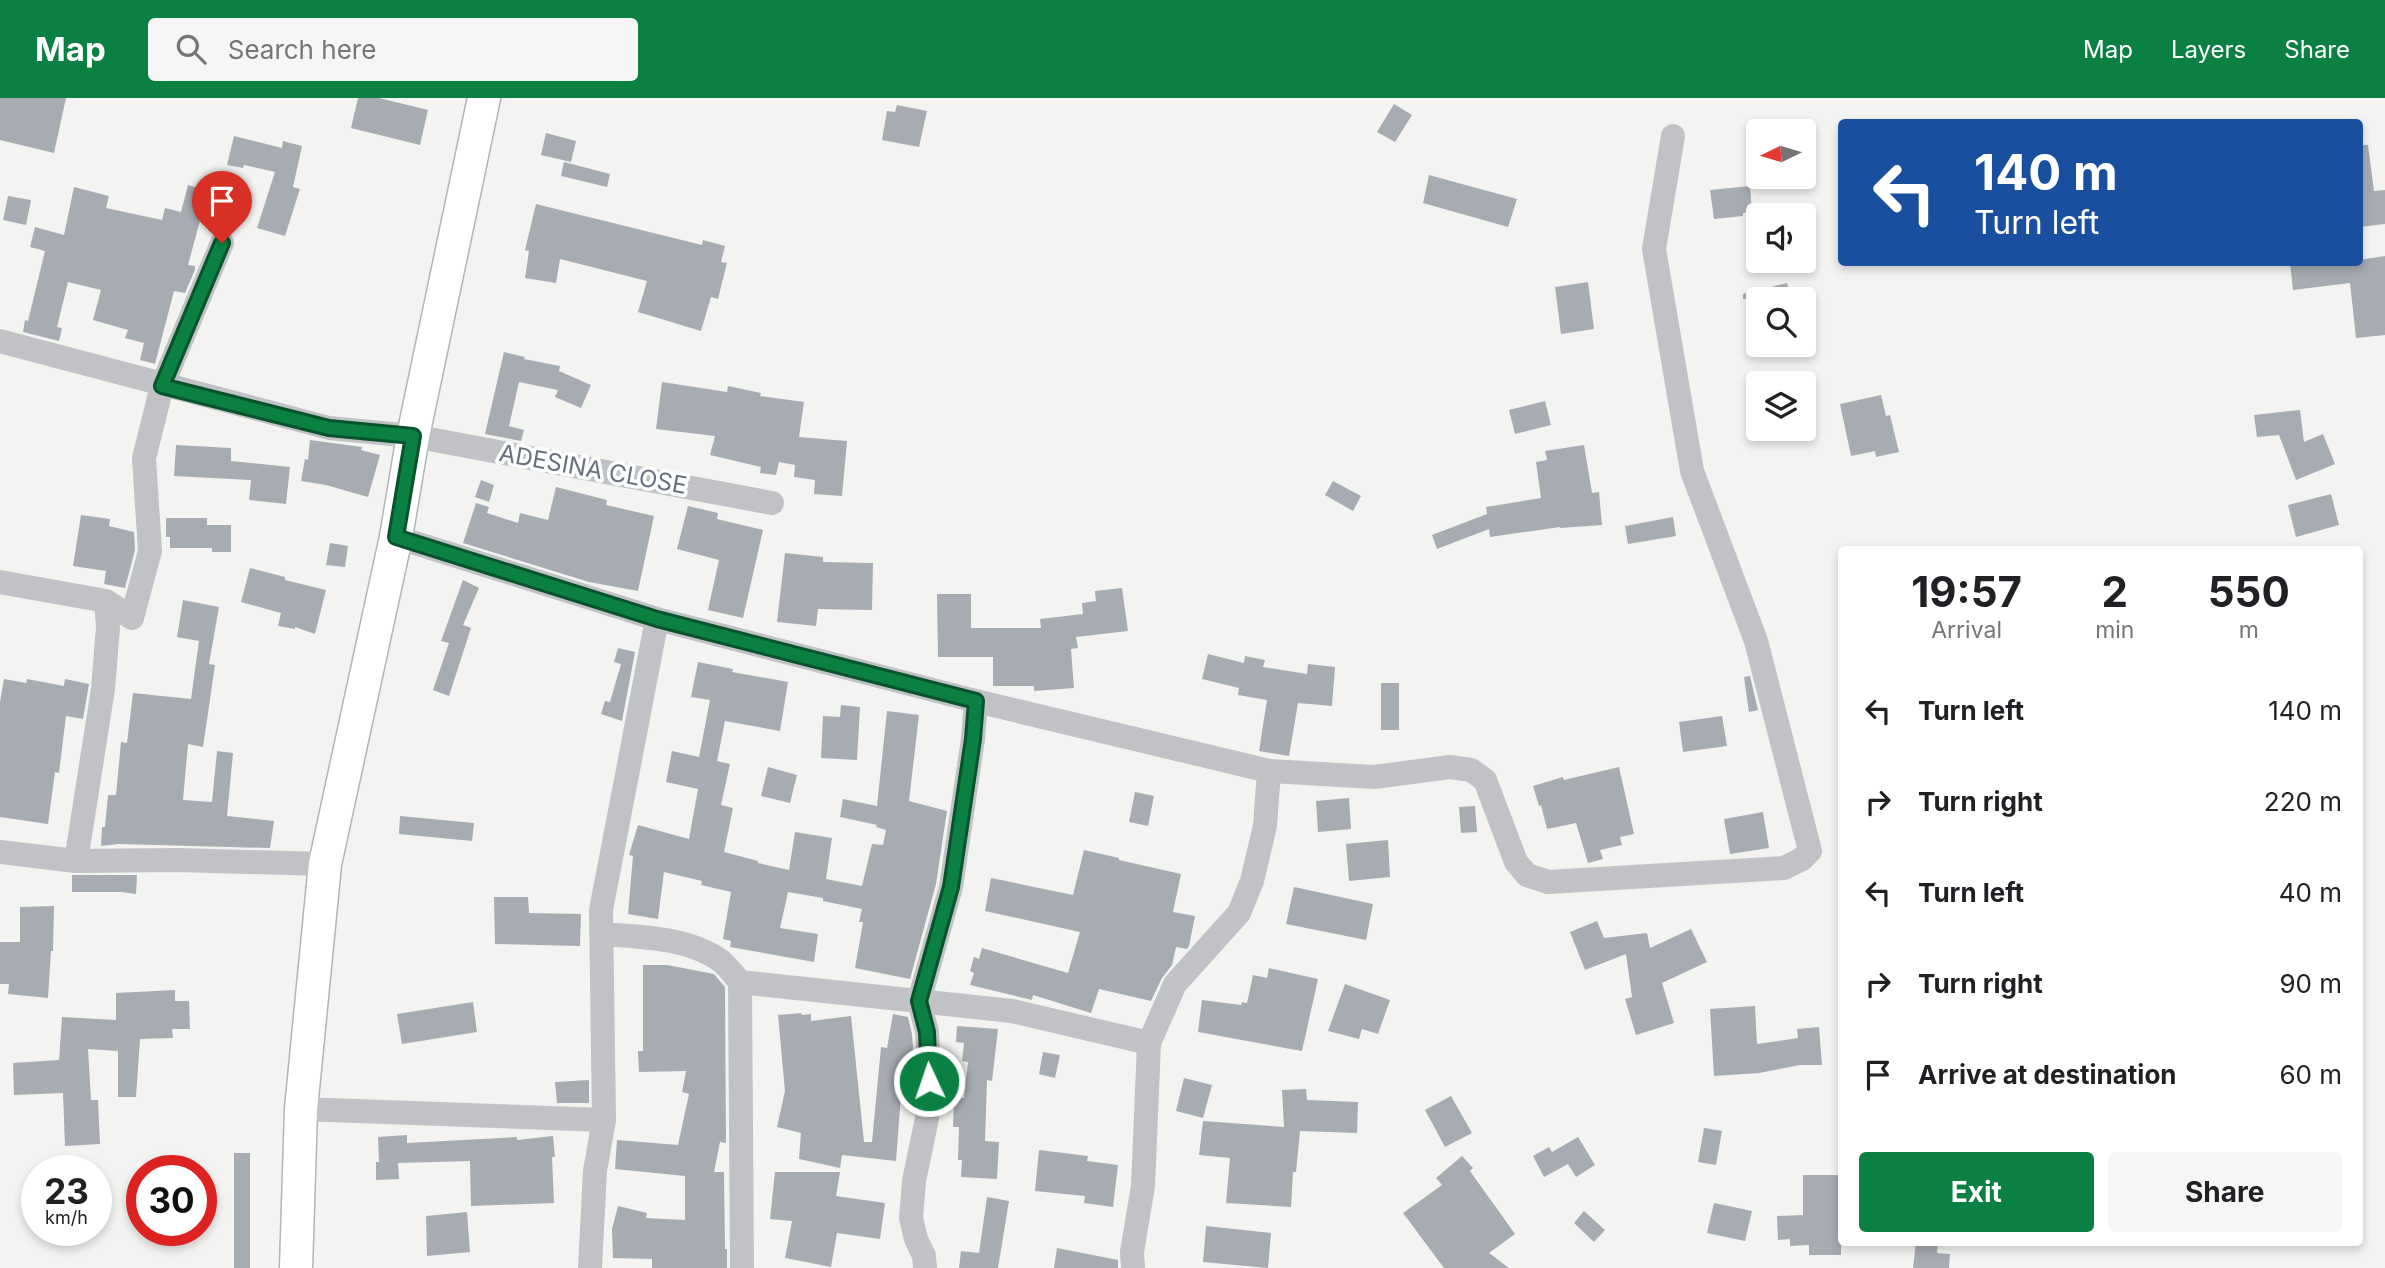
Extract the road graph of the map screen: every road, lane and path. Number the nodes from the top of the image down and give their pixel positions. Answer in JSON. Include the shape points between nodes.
{"nodes":[{"id":1,"x":484,"y":98,"type":"edge"},
{"id":2,"x":1674,"y":136,"type":"dead end"},
{"id":3,"x":222,"y":243,"type":"dead end"},
{"id":4,"x":0,"y":341,"type":"edge"},
{"id":5,"x":162,"y":386,"type":"junction"},
{"id":6,"x":413,"y":436,"type":"junction"},
{"id":7,"x":772,"y":503,"type":"dead end"},
{"id":8,"x":396,"y":537,"type":"junction"},
{"id":9,"x":0,"y":582,"type":"edge"},
{"id":10,"x":106,"y":601,"type":"junction"},
{"id":11,"x":657,"y":619,"type":"junction"},
{"id":12,"x":976,"y":701,"type":"junction"},
{"id":13,"x":1269,"y":771,"type":"junction"},
{"id":14,"x":0,"y":852,"type":"edge"},
{"id":15,"x":76,"y":861,"type":"junction"},
{"id":16,"x":325,"y":864,"type":"junction"},
{"id":17,"x":601,"y":934,"type":"junction"},
{"id":18,"x":740,"y":982,"type":"junction"},
{"id":19,"x":919,"y":1001,"type":"junction"},
{"id":20,"x":1149,"y":1043,"type":"junction"},
{"id":21,"x":300,"y":1109,"type":"junction"},
{"id":22,"x":604,"y":1120,"type":"junction"},
{"id":23,"x":296,"y":1268,"type":"edge"},
{"id":24,"x":590,"y":1268,"type":"edge"},
{"id":25,"x":742,"y":1268,"type":"edge"},
{"id":26,"x":925,"y":1268,"type":"edge"},
{"id":27,"x":1133,"y":1268,"type":"edge"}],
"edges":[{"from":1,"to":6,"type":"main road"},
{"from":2,"to":13,"type":"street","via":[[1654,249],[1692,471],[1756,641],[1810,851],[1784,868],[1548,882],[1527,874],[1516,862],[1485,780],[1471,770],[1450,767],[1374,777]]},
{"from":3,"to":5,"type":"street"},
{"from":4,"to":5,"type":"street","name":"ADESINA CLOSE"},
{"from":5,"to":6,"type":"street","name":"ADESINA CLOSE","via":[[329,428]]},
{"from":5,"to":10,"type":"street","via":[[144,458],[150,551],[132,618]]},
{"from":6,"to":7,"type":"street","name":"ADESINA CLOSE"},
{"from":6,"to":8,"type":"main road"},
{"from":8,"to":11,"type":"street"},
{"from":8,"to":16,"type":"main road"},
{"from":9,"to":10,"type":"street"},
{"from":10,"to":15,"type":"street","via":[[103,689]]},
{"from":11,"to":12,"type":"street"},
{"from":11,"to":17,"type":"street","via":[[601,910]]},
{"from":12,"to":13,"type":"street"},
{"from":12,"to":19,"type":"street","via":[[951,887]]},
{"from":13,"to":20,"type":"street","via":[[1265,826],[1239,913],[1175,984]]},
{"from":14,"to":15,"type":"street"},
{"from":15,"to":16,"type":"street"},
{"from":16,"to":21,"type":"main road"},
{"from":17,"to":18,"type":"street","via":[[699,949],[721,962]]},
{"from":17,"to":22,"type":"street"},
{"from":18,"to":19,"type":"street"},
{"from":18,"to":25,"type":"street"},
{"from":19,"to":20,"type":"street","via":[[1012,1011]]},
{"from":19,"to":26,"type":"street","via":[[927,1032],[931,1099],[911,1218]]},
{"from":20,"to":27,"type":"street","via":[[1143,1186]]},
{"from":21,"to":22,"type":"street"},
{"from":21,"to":23,"type":"main road"},
{"from":22,"to":24,"type":"street","via":[[595,1171]]}]}
